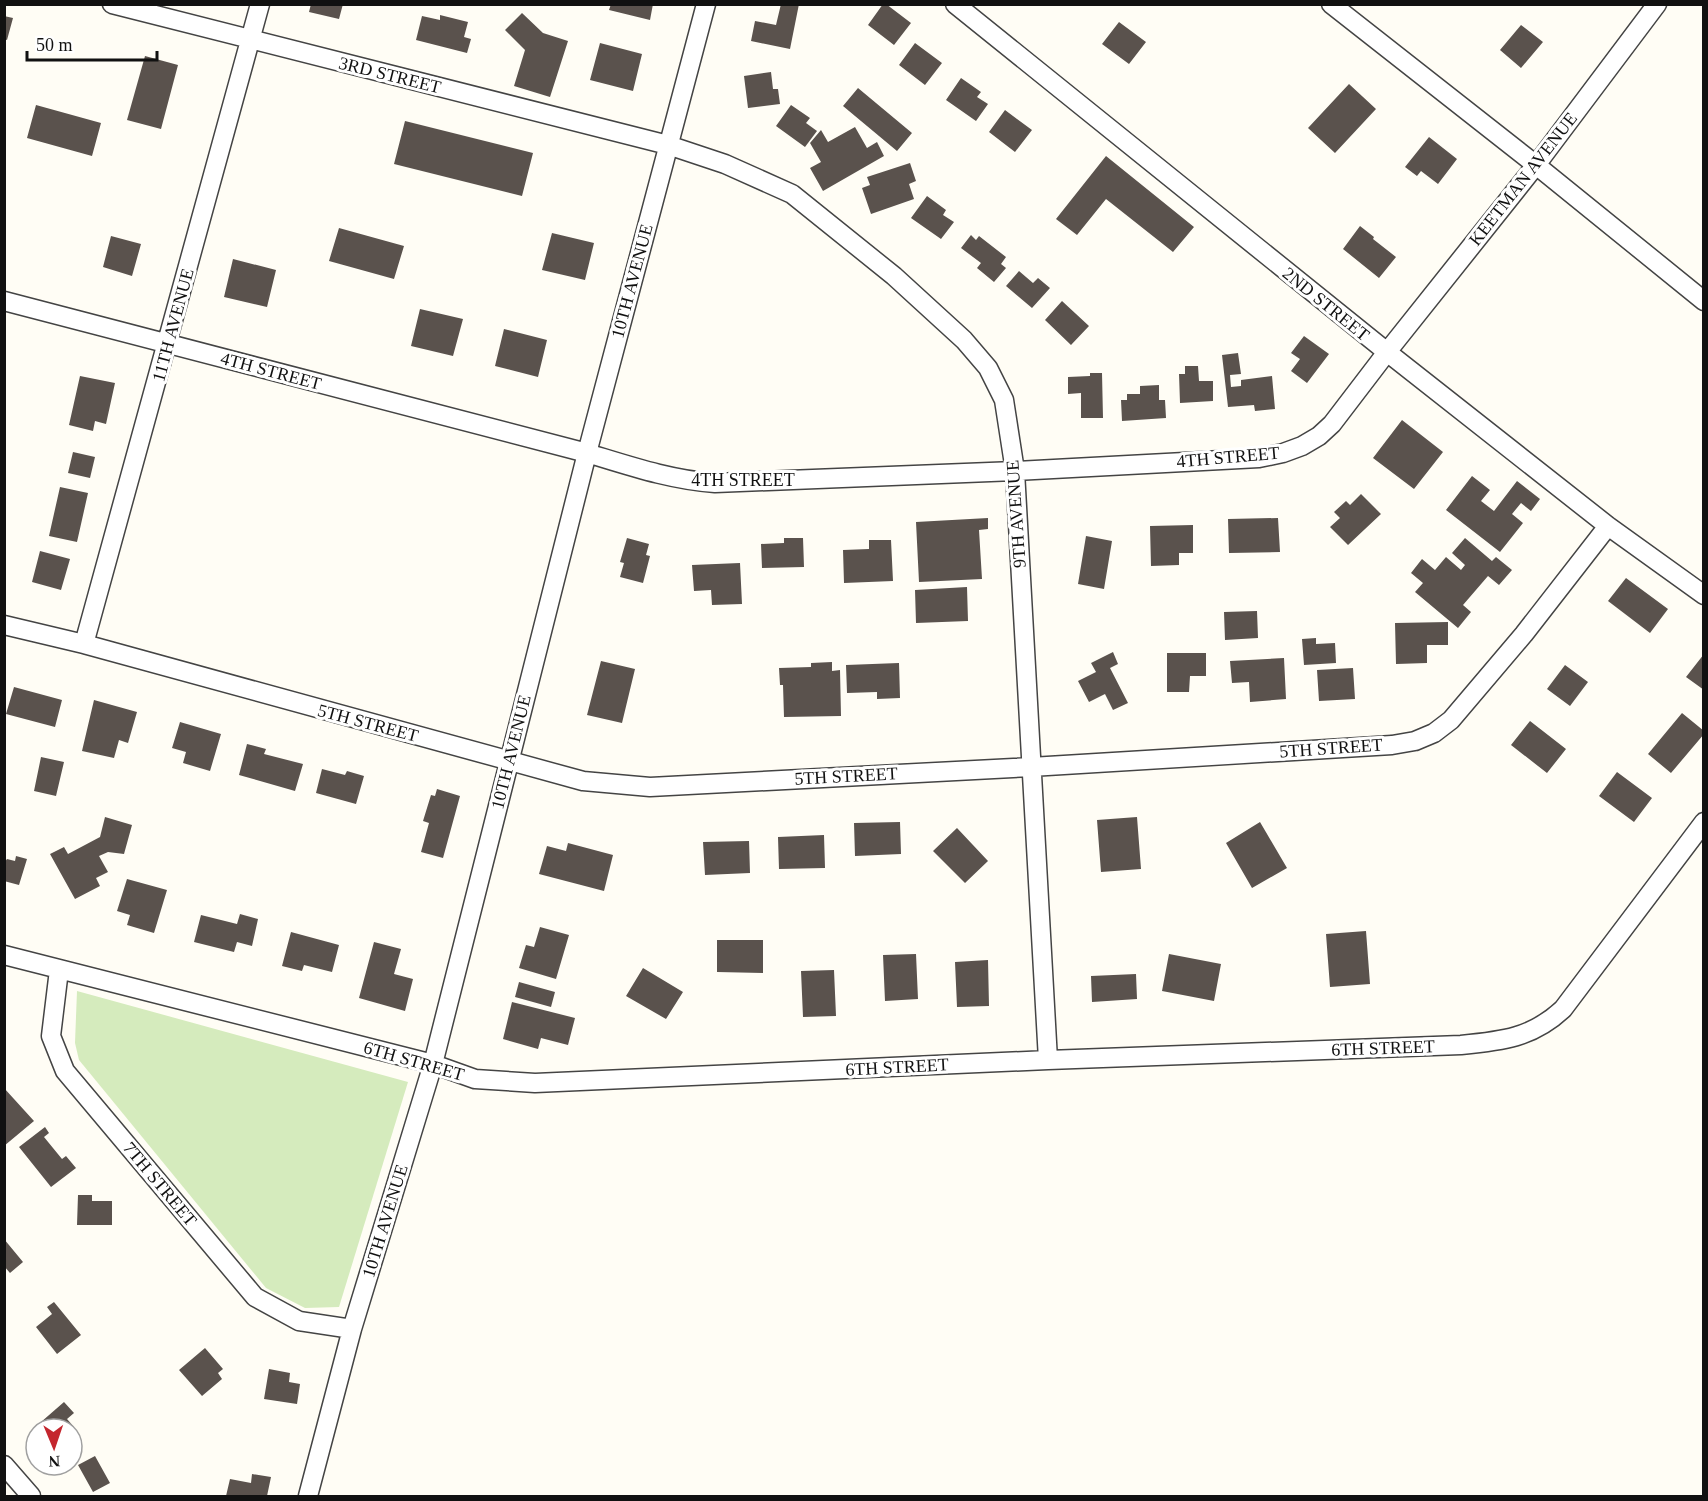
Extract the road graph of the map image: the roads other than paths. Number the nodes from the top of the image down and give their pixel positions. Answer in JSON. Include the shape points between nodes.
{"nodes":[{"id":1,"x":112,"y":4,"type":"edge"},
{"id":2,"x":260,"y":4,"type":"edge"},
{"id":3,"x":706,"y":4,"type":"edge"},
{"id":4,"x":955,"y":4,"type":"edge"},
{"id":5,"x":1331,"y":4,"type":"edge"},
{"id":6,"x":1657,"y":4,"type":"edge"},
{"id":7,"x":250,"y":39,"type":"junction"},
{"id":8,"x":668,"y":145,"type":"junction"},
{"id":9,"x":1536,"y":165,"type":"junction"},
{"id":10,"x":4,"y":301,"type":"edge"},
{"id":11,"x":1704,"y":301,"type":"edge"},
{"id":12,"x":168,"y":344,"type":"junction"},
{"id":13,"x":1387,"y":352,"type":"junction"},
{"id":14,"x":588,"y":453,"type":"junction"},
{"id":15,"x":1015,"y":471,"type":"junction"},
{"id":16,"x":1608,"y":526,"type":"junction"},
{"id":17,"x":1704,"y":595,"type":"edge"},
{"id":18,"x":4,"y":625,"type":"edge"},
{"id":19,"x":84,"y":644,"type":"junction"},
{"id":20,"x":508,"y":762,"type":"junction"},
{"id":21,"x":1031,"y":767,"type":"junction"},
{"id":22,"x":1704,"y":822,"type":"edge"},
{"id":23,"x":4,"y":955,"type":"edge"},
{"id":24,"x":59,"y":970,"type":"junction"},
{"id":25,"x":1048,"y":1060,"type":"junction"},
{"id":26,"x":433,"y":1064,"type":"junction"},
{"id":27,"x":352,"y":1329,"type":"junction"},
{"id":28,"x":4,"y":1466,"type":"edge"},
{"id":29,"x":31,"y":1497,"type":"edge"},
{"id":30,"x":308,"y":1497,"type":"edge"}],
"edges":[{"from":1,"to":7,"type":"street","name":"3RD STREET"},
{"from":2,"to":7,"type":"street","name":"11TH AVENUE"},
{"from":3,"to":8,"type":"street","name":"10TH AVENUE"},
{"from":4,"to":13,"type":"street","name":"2ND STREET"},
{"from":5,"to":9,"type":"street"},
{"from":6,"to":9,"type":"street","name":"KEETMAN AVENUE"},
{"from":7,"to":8,"type":"street","name":"3RD STREET"},
{"from":7,"to":12,"type":"street","name":"11TH AVENUE"},
{"from":8,"to":14,"type":"street","name":"10TH AVENUE"},
{"from":8,"to":15,"type":"street","name":"9TH AVENUE","via":[[725,164],[792,194],[894,276],[964,340],[988,368],[1004,400]]},
{"from":9,"to":11,"type":"street"},
{"from":9,"to":13,"type":"street","name":"KEETMAN AVENUE"},
{"from":10,"to":12,"type":"street","name":"4TH STREET"},
{"from":12,"to":14,"type":"street","name":"4TH STREET"},
{"from":12,"to":19,"type":"street","name":"11TH AVENUE"},
{"from":13,"to":15,"type":"street","name":"4TH STREET","via":[[1332,424],[1319,436],[1284,453],[1258,458]]},
{"from":13,"to":16,"type":"street","name":"2ND STREET"},
{"from":14,"to":15,"type":"street","name":"4TH STREET","via":[[662,476],[715,483]]},
{"from":14,"to":20,"type":"street","name":"10TH AVENUE"},
{"from":15,"to":21,"type":"street","name":"9TH AVENUE"},
{"from":16,"to":17,"type":"street","name":"2ND STREET"},
{"from":16,"to":21,"type":"street","name":"5TH STREET","via":[[1451,720],[1425,737],[1392,745]]},
{"from":18,"to":19,"type":"street","name":"5TH STREET"},
{"from":19,"to":20,"type":"street","name":"5TH STREET"},
{"from":20,"to":21,"type":"street","name":"5TH STREET","via":[[583,781],[650,787]]},
{"from":20,"to":26,"type":"street","name":"10TH AVENUE"},
{"from":21,"to":25,"type":"street","name":"9TH AVENUE"},
{"from":22,"to":25,"type":"street","name":"6TH STREET","via":[[1563,1009],[1529,1033],[1461,1045]]},
{"from":23,"to":24,"type":"street","name":"6TH STREET"},
{"from":24,"to":26,"type":"street","name":"6TH STREET"},
{"from":24,"to":27,"type":"street","name":"7TH STREET","via":[[51,1036],[64,1071],[255,1297],[299,1321]]},
{"from":25,"to":26,"type":"street","name":"6TH STREET","via":[[535,1083],[475,1079]]},
{"from":26,"to":27,"type":"street","name":"10TH AVENUE"},
{"from":27,"to":30,"type":"street","name":"10TH AVENUE"},
{"from":28,"to":29,"type":"street"}]}
